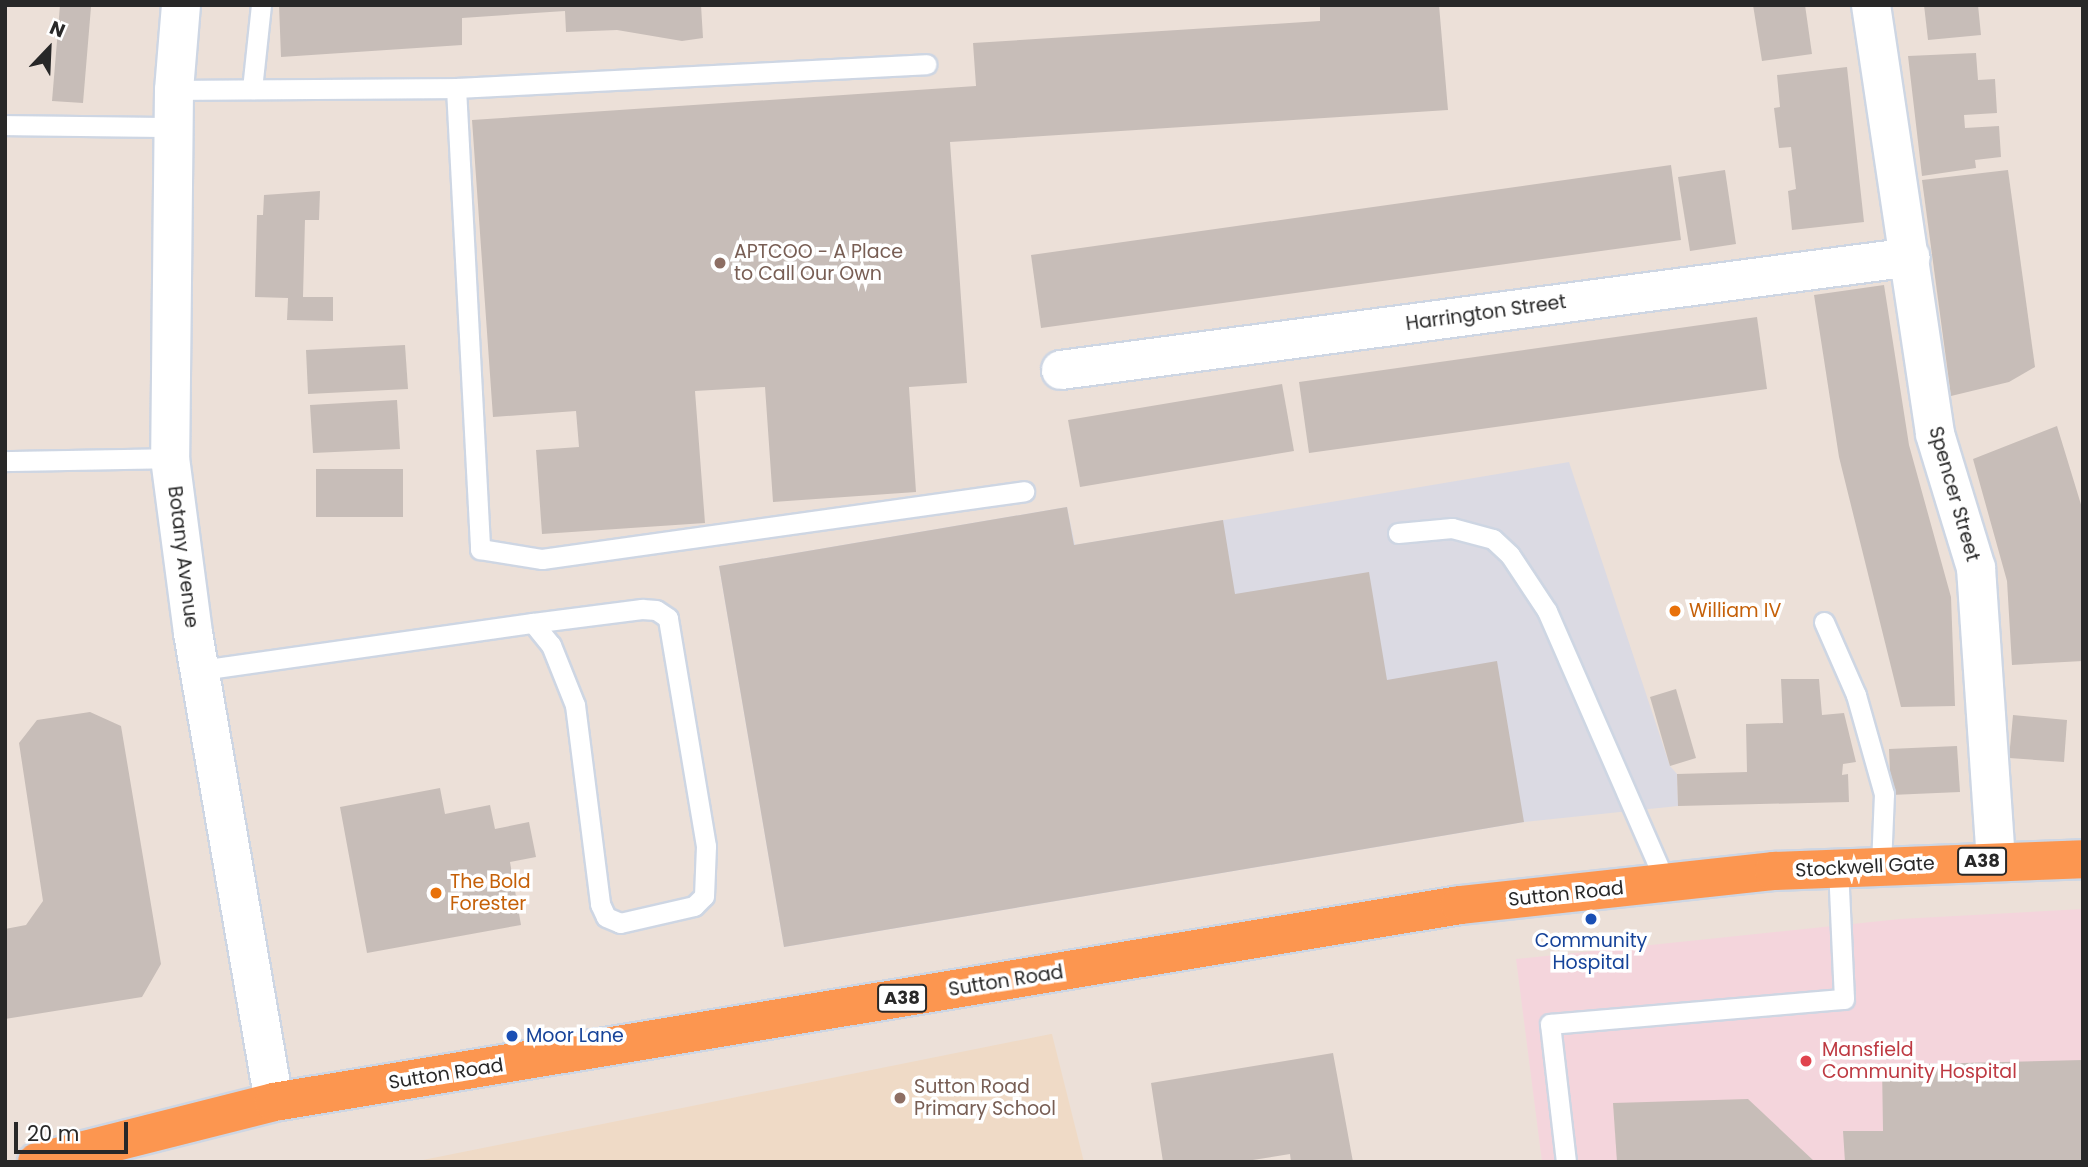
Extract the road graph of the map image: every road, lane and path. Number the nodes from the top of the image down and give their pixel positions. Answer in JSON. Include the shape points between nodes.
{"nodes":[{"id":1,"x":181,"y":5,"type":"edge"},
{"id":2,"x":261,"y":5,"type":"edge"},
{"id":3,"x":1871,"y":5,"type":"edge"},
{"id":4,"x":926,"y":64,"type":"dead end"},
{"id":5,"x":456,"y":88,"type":"junction"},
{"id":6,"x":252,"y":89,"type":"junction"},
{"id":7,"x":174,"y":90,"type":"junction"},
{"id":8,"x":5,"y":124,"type":"edge"},
{"id":9,"x":174,"y":127,"type":"junction"},
{"id":10,"x":1911,"y":257,"type":"junction"},
{"id":11,"x":1061,"y":370,"type":"dead end"},
{"id":12,"x":170,"y":458,"type":"junction"},
{"id":13,"x":5,"y":461,"type":"edge"},
{"id":14,"x":1024,"y":491,"type":"dead end"},
{"id":15,"x":1398,"y":533,"type":"dead end"},
{"id":16,"x":1824,"y":622,"type":"dead end"},
{"id":17,"x":533,"y":623,"type":"junction"},
{"id":18,"x":201,"y":670,"type":"junction"},
{"id":19,"x":2083,"y":859,"type":"edge"},
{"id":20,"x":1996,"y":861,"type":"junction"},
{"id":21,"x":1881,"y":865,"type":"junction"},
{"id":22,"x":1838,"y":868,"type":"junction"},
{"id":23,"x":1774,"y":872,"type":"joint"},
{"id":24,"x":1666,"y":883,"type":"junction"},
{"id":25,"x":274,"y":1102,"type":"junction"},
{"id":26,"x":37,"y":1162,"type":"edge"},
{"id":27,"x":1566,"y":1162,"type":"edge"}],
"edges":[{"from":1,"to":7,"type":"street","name":"Botany Avenue"},
{"from":2,"to":6,"type":"lane"},
{"from":3,"to":10,"type":"street","name":"Spencer Street"},
{"from":4,"to":5,"type":"lane"},
{"from":5,"to":6,"type":"lane"},
{"from":5,"to":14,"type":"lane","via":[[480,549],[542,559]]},
{"from":6,"to":7,"type":"lane"},
{"from":7,"to":9,"type":"street","name":"Botany Avenue"},
{"from":8,"to":9,"type":"lane"},
{"from":9,"to":12,"type":"street","name":"Botany Avenue"},
{"from":10,"to":11,"type":"street","name":"Harrington Street"},
{"from":10,"to":20,"type":"street","name":"Spencer Street","via":[[1935,434],[1976,568]]},
{"from":12,"to":13,"type":"lane"},
{"from":12,"to":18,"type":"street","name":"Botany Avenue"},
{"from":15,"to":24,"type":"lane","via":[[1452,528],[1493,540],[1510,555],[1547,611]]},
{"from":16,"to":21,"type":"lane","via":[[1856,695],[1885,794]]},
{"from":17,"to":17,"type":"lane","via":[[551,645],[575,705],[600,904],[606,917],[620,923],[694,906],[704,896],[706,846],[668,618],[656,610],[642,609]]},
{"from":17,"to":18,"type":"lane"},
{"from":18,"to":25,"type":"street","name":"Botany Avenue"},
{"from":19,"to":20,"type":"highway","name":"Stockwell Gate","number":"A38"},
{"from":20,"to":21,"type":"highway","name":"Stockwell Gate","number":"A38"},
{"from":21,"to":22,"type":"highway","name":"Stockwell Gate","number":"A38"},
{"from":22,"to":23,"type":"highway","name":"Stockwell Gate","number":"A38"},
{"from":22,"to":27,"type":"lane","via":[[1844,999],[1550,1024]]},
{"from":23,"to":24,"type":"highway","name":"Sutton Road","number":"A38"},
{"from":24,"to":25,"type":"highway","name":"Sutton Road","number":"A38","via":[[1460,905]]},
{"from":25,"to":26,"type":"highway","name":"Sutton Road","number":"A38"}]}
